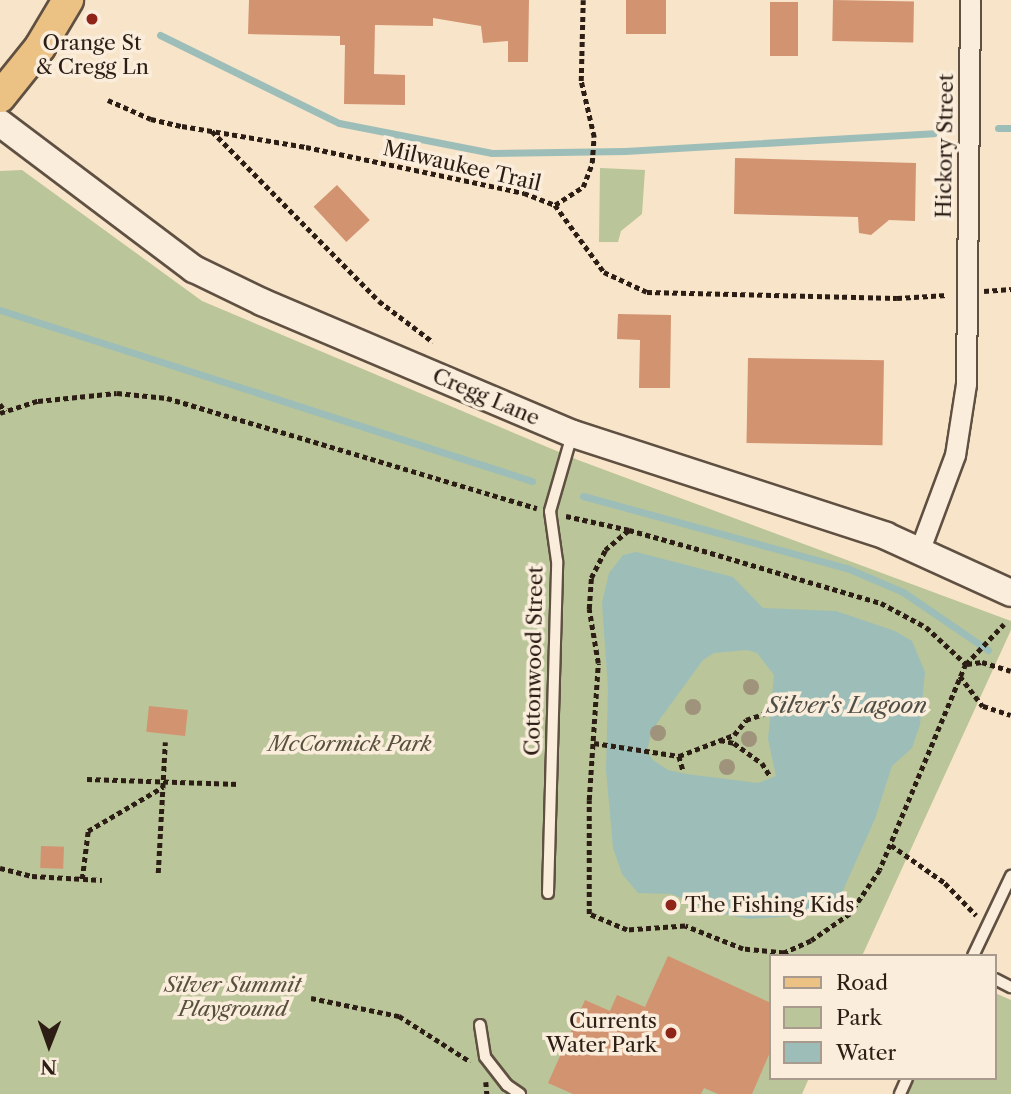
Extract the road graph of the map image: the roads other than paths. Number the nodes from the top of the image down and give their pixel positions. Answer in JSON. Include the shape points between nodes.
{"nodes":[{"id":1,"x":68,"y":0,"type":"edge"},
{"id":2,"x":970,"y":0,"type":"edge"},
{"id":3,"x":0,"y":97,"type":"edge"},
{"id":4,"x":0,"y":123,"type":"edge"},
{"id":5,"x":573,"y":434,"type":"junction"},
{"id":6,"x":920,"y":549,"type":"junction"},
{"id":7,"x":1011,"y":593,"type":"edge"},
{"id":8,"x":1011,"y":876,"type":"edge"},
{"id":9,"x":548,"y":893,"type":"dead end"},
{"id":10,"x":974,"y":954,"type":"edge"},
{"id":11,"x":480,"y":1025,"type":"dead end"},
{"id":12,"x":520,"y":1094,"type":"edge"}],
"edges":[{"from":1,"to":3,"type":"main road","via":[[40,47]]},
{"from":2,"to":6,"type":"street","name":"Hickory Street","via":[[962,427]]},
{"from":4,"to":5,"type":"street","name":"Cregg Lane","via":[[194,269]]},
{"from":5,"to":6,"type":"street","name":"Cregg Lane"},
{"from":5,"to":9,"type":"lane","name":"Cottonwood Street","via":[[550,511],[557,561]]},
{"from":6,"to":7,"type":"street","name":"Cregg Lane"},
{"from":8,"to":10,"type":"lane"},
{"from":11,"to":12,"type":"lane","via":[[485,1057]]}]}
